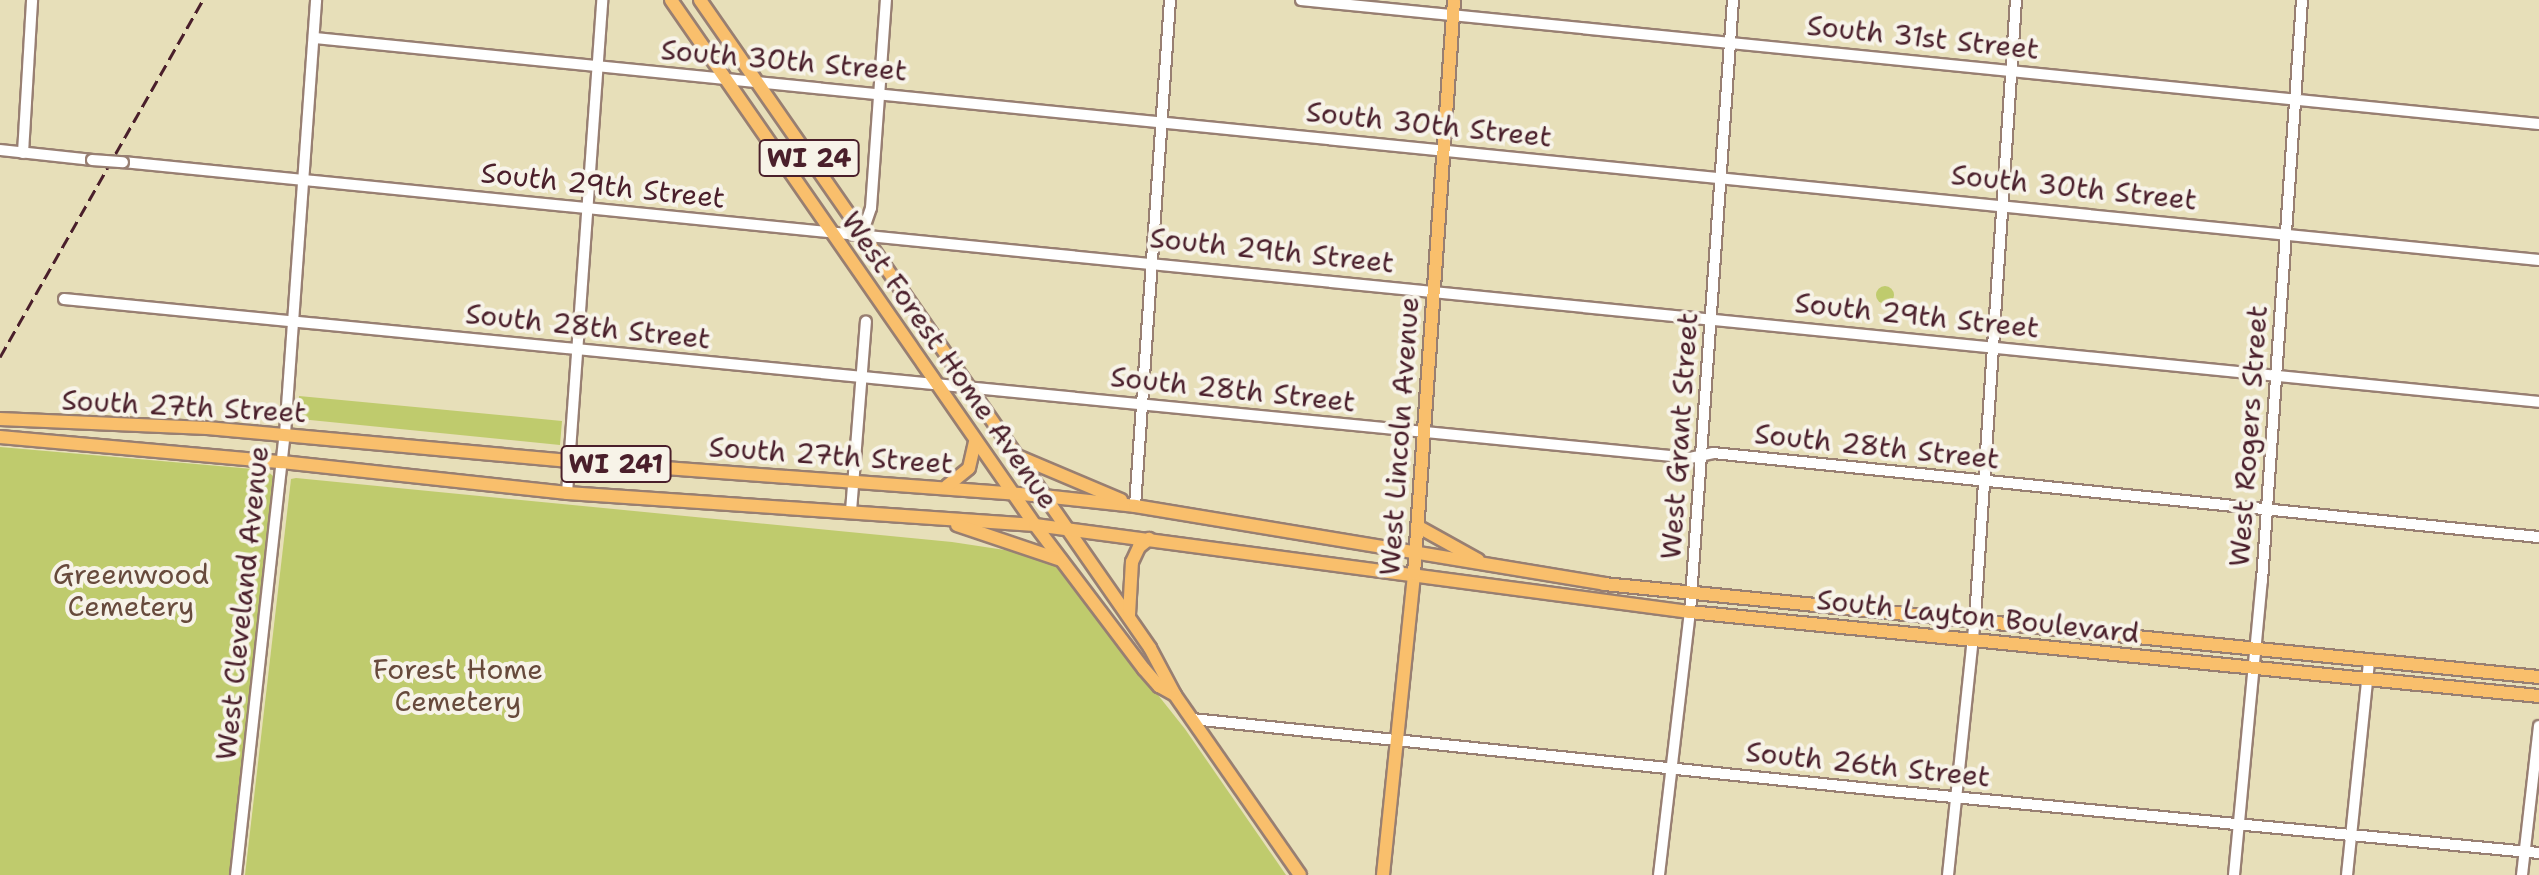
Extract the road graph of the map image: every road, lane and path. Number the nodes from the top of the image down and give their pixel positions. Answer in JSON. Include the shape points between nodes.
{"nodes":[{"id":1,"x":32,"y":0,"type":"edge"},
{"id":2,"x":316,"y":0,"type":"edge"},
{"id":3,"x":602,"y":0,"type":"edge"},
{"id":4,"x":671,"y":0,"type":"edge"},
{"id":5,"x":700,"y":0,"type":"edge"},
{"id":6,"x":886,"y":0,"type":"edge"},
{"id":7,"x":1170,"y":0,"type":"edge"},
{"id":8,"x":1301,"y":0,"type":"edge"},
{"id":9,"x":1454,"y":0,"type":"edge"},
{"id":10,"x":1733,"y":0,"type":"edge"},
{"id":11,"x":2016,"y":0,"type":"edge"},
{"id":12,"x":2302,"y":0,"type":"edge"},
{"id":13,"x":1453,"y":14,"type":"junction"},
{"id":14,"x":315,"y":38,"type":"junction"},
{"id":15,"x":1730,"y":42,"type":"junction"},
{"id":16,"x":600,"y":67,"type":"junction"},
{"id":17,"x":2012,"y":70,"type":"junction"},
{"id":18,"x":725,"y":78,"type":"junction"},
{"id":19,"x":755,"y":81,"type":"junction"},
{"id":20,"x":880,"y":94,"type":"junction"},
{"id":21,"x":2295,"y":98,"type":"junction"},
{"id":22,"x":1162,"y":121,"type":"junction"},
{"id":23,"x":2539,"y":124,"type":"edge"},
{"id":24,"x":1444,"y":149,"type":"junction"},
{"id":25,"x":0,"y":150,"type":"edge"},
{"id":26,"x":23,"y":153,"type":"junction"},
{"id":27,"x":1721,"y":177,"type":"junction"},
{"id":28,"x":304,"y":180,"type":"junction"},
{"id":29,"x":2003,"y":204,"type":"junction"},
{"id":30,"x":589,"y":208,"type":"junction"},
{"id":31,"x":831,"y":231,"type":"junction"},
{"id":32,"x":2286,"y":233,"type":"junction"},
{"id":33,"x":862,"y":234,"type":"junction"},
{"id":34,"x":2539,"y":260,"type":"edge"},
{"id":35,"x":1152,"y":263,"type":"junction"},
{"id":36,"x":1434,"y":291,"type":"junction"},
{"id":37,"x":64,"y":299,"type":"dead end"},
{"id":38,"x":1711,"y":318,"type":"junction"},
{"id":39,"x":295,"y":321,"type":"junction"},
{"id":40,"x":866,"y":322,"type":"dead end"},
{"id":41,"x":1993,"y":347,"type":"junction"},
{"id":42,"x":579,"y":349,"type":"junction"},
{"id":43,"x":2277,"y":375,"type":"junction"},
{"id":44,"x":862,"y":377,"type":"junction"},
{"id":45,"x":934,"y":383,"type":"junction"},
{"id":46,"x":968,"y":387,"type":"junction"},
{"id":47,"x":2539,"y":402,"type":"edge"},
{"id":48,"x":1142,"y":404,"type":"junction"},
{"id":49,"x":0,"y":419,"type":"edge"},
{"id":50,"x":1424,"y":432,"type":"junction"},
{"id":51,"x":285,"y":434,"type":"junction"},
{"id":52,"x":0,"y":437,"type":"edge"},
{"id":53,"x":975,"y":442,"type":"junction"},
{"id":54,"x":1016,"y":455,"type":"junction"},
{"id":55,"x":1700,"y":456,"type":"junction"},
{"id":56,"x":570,"y":461,"type":"junction"},
{"id":57,"x":282,"y":462,"type":"junction"},
{"id":58,"x":854,"y":479,"type":"junction"},
{"id":59,"x":1984,"y":481,"type":"junction"},
{"id":60,"x":947,"y":486,"type":"junction"},
{"id":61,"x":567,"y":493,"type":"junction"},
{"id":62,"x":1011,"y":493,"type":"junction"},
{"id":63,"x":1043,"y":496,"type":"junction"},
{"id":64,"x":1135,"y":506,"type":"junction"},
{"id":65,"x":2268,"y":508,"type":"junction"},
{"id":66,"x":851,"y":511,"type":"junction"},
{"id":67,"x":935,"y":518,"type":"junction"},
{"id":68,"x":1035,"y":525,"type":"junction"},
{"id":69,"x":1417,"y":526,"type":"junction"},
{"id":70,"x":1067,"y":529,"type":"junction"},
{"id":71,"x":2539,"y":537,"type":"edge"},
{"id":72,"x":1149,"y":539,"type":"junction"},
{"id":73,"x":1415,"y":553,"type":"junction"},
{"id":74,"x":1064,"y":561,"type":"junction"},
{"id":75,"x":1488,"y":565,"type":"junction"},
{"id":76,"x":1414,"y":574,"type":"junction"},
{"id":77,"x":1691,"y":592,"type":"junction"},
{"id":78,"x":1690,"y":612,"type":"junction"},
{"id":79,"x":1129,"y":618,"type":"junction"},
{"id":80,"x":1975,"y":619,"type":"junction"},
{"id":81,"x":1973,"y":640,"type":"junction"},
{"id":82,"x":2256,"y":649,"type":"junction"},
{"id":83,"x":2369,"y":661,"type":"junction"},
{"id":84,"x":2254,"y":667,"type":"junction"},
{"id":85,"x":2539,"y":677,"type":"edge"},
{"id":86,"x":2368,"y":679,"type":"junction"},
{"id":87,"x":1175,"y":695,"type":"junction"},
{"id":88,"x":2539,"y":696,"type":"edge"},
{"id":89,"x":1192,"y":719,"type":"junction"},
{"id":90,"x":2539,"y":726,"type":"edge"},
{"id":91,"x":1397,"y":738,"type":"junction"},
{"id":92,"x":1670,"y":768,"type":"junction"},
{"id":93,"x":1956,"y":797,"type":"junction"},
{"id":94,"x":2239,"y":825,"type":"junction"},
{"id":95,"x":2351,"y":836,"type":"junction"},
{"id":96,"x":2525,"y":851,"type":"junction"},
{"id":97,"x":2539,"y":853,"type":"edge"},
{"id":98,"x":236,"y":875,"type":"edge"},
{"id":99,"x":1300,"y":875,"type":"edge"},
{"id":100,"x":1383,"y":875,"type":"edge"},
{"id":101,"x":1659,"y":875,"type":"edge"},
{"id":102,"x":1948,"y":875,"type":"edge"},
{"id":103,"x":2234,"y":875,"type":"edge"},
{"id":104,"x":2347,"y":875,"type":"edge"},
{"id":105,"x":2522,"y":875,"type":"edge"}],
"edges":[{"from":1,"to":26,"type":"street"},
{"from":2,"to":14,"type":"street","name":"West Cleveland Avenue"},
{"from":3,"to":16,"type":"street"},
{"from":4,"to":18,"type":"main road","name":"West Forest Home Avenue","number":"WI 24"},
{"from":5,"to":19,"type":"main road","name":"West Forest Home Avenue","number":"WI 24"},
{"from":6,"to":20,"type":"street"},
{"from":7,"to":22,"type":"street"},
{"from":8,"to":13,"type":"street","name":"South 31st Street"},
{"from":9,"to":13,"type":"main road","name":"West Lincoln Avenue"},
{"from":10,"to":15,"type":"street","name":"West Grant Street"},
{"from":11,"to":17,"type":"street"},
{"from":12,"to":21,"type":"street","name":"West Rogers Street"},
{"from":13,"to":15,"type":"street","name":"South 31st Street"},
{"from":13,"to":24,"type":"main road","name":"West Lincoln Avenue"},
{"from":14,"to":16,"type":"street","name":"South 30th Street"},
{"from":14,"to":28,"type":"street","name":"West Cleveland Avenue"},
{"from":15,"to":17,"type":"street","name":"South 31st Street"},
{"from":15,"to":27,"type":"street","name":"West Grant Street"},
{"from":16,"to":18,"type":"street","name":"South 30th Street"},
{"from":16,"to":30,"type":"street"},
{"from":17,"to":21,"type":"street","name":"South 31st Street"},
{"from":17,"to":29,"type":"street"},
{"from":18,"to":19,"type":"street","name":"South 30th Street"},
{"from":18,"to":31,"type":"main road","name":"West Forest Home Avenue","number":"WI 24"},
{"from":19,"to":20,"type":"street","name":"South 30th Street"},
{"from":19,"to":33,"type":"main road","name":"West Forest Home Avenue","number":"WI 24"},
{"from":20,"to":22,"type":"street","name":"South 30th Street"},
{"from":20,"to":33,"type":"street","via":[[871,208]]},
{"from":21,"to":23,"type":"street","name":"South 31st Street"},
{"from":21,"to":32,"type":"street","name":"West Rogers Street"},
{"from":22,"to":24,"type":"street","name":"South 30th Street"},
{"from":22,"to":35,"type":"street"},
{"from":24,"to":27,"type":"street","name":"South 30th Street"},
{"from":24,"to":36,"type":"main road","name":"West Lincoln Avenue"},
{"from":25,"to":26,"type":"street","name":"South 29th Street"},
{"from":26,"to":28,"type":"street","name":"South 29th Street","bridge":true},
{"from":27,"to":29,"type":"street","name":"South 30th Street"},
{"from":27,"to":38,"type":"street","name":"West Grant Street"},
{"from":28,"to":30,"type":"street","name":"South 29th Street"},
{"from":28,"to":39,"type":"street","name":"West Cleveland Avenue"},
{"from":29,"to":32,"type":"street","name":"South 30th Street"},
{"from":29,"to":41,"type":"street"},
{"from":30,"to":31,"type":"street","name":"South 29th Street"},
{"from":30,"to":42,"type":"street"},
{"from":31,"to":33,"type":"street","name":"South 29th Street"},
{"from":31,"to":45,"type":"main road","name":"West Forest Home Avenue","number":"WI 24"},
{"from":32,"to":34,"type":"street","name":"South 30th Street"},
{"from":32,"to":43,"type":"street","name":"West Rogers Street"},
{"from":33,"to":35,"type":"street","name":"South 29th Street"},
{"from":33,"to":46,"type":"main road","name":"West Forest Home Avenue","number":"WI 24"},
{"from":35,"to":36,"type":"street","name":"South 29th Street"},
{"from":35,"to":48,"type":"street"},
{"from":36,"to":38,"type":"street","name":"South 29th Street"},
{"from":36,"to":50,"type":"main road","name":"West Lincoln Avenue"},
{"from":37,"to":39,"type":"street","name":"South 28th Street"},
{"from":38,"to":41,"type":"street","name":"South 29th Street"},
{"from":38,"to":55,"type":"street","name":"West Grant Street"},
{"from":39,"to":42,"type":"street","name":"South 28th Street"},
{"from":39,"to":51,"type":"street","name":"West Cleveland Avenue"},
{"from":40,"to":44,"type":"street"},
{"from":41,"to":43,"type":"street","name":"South 29th Street"},
{"from":41,"to":59,"type":"street"},
{"from":42,"to":44,"type":"street","name":"South 28th Street"},
{"from":42,"to":56,"type":"street"},
{"from":43,"to":47,"type":"street","name":"South 29th Street"},
{"from":43,"to":65,"type":"street","name":"West Rogers Street"},
{"from":44,"to":45,"type":"street","name":"South 28th Street"},
{"from":44,"to":58,"type":"street"},
{"from":45,"to":46,"type":"street","name":"South 28th Street"},
{"from":45,"to":53,"type":"main road","name":"West Forest Home Avenue","number":"WI 24"},
{"from":46,"to":48,"type":"street","name":"South 28th Street"},
{"from":46,"to":54,"type":"main road","name":"West Forest Home Avenue","number":"WI 24"},
{"from":48,"to":50,"type":"street","name":"South 28th Street"},
{"from":48,"to":64,"type":"street"},
{"from":49,"to":51,"type":"main road","name":"South 27th Street","number":"WI 241"},
{"from":50,"to":55,"type":"street","name":"South 28th Street"},
{"from":50,"to":69,"type":"main road","name":"West Lincoln Avenue"},
{"from":51,"to":56,"type":"main road","name":"South 27th Street","number":"WI 241"},
{"from":51,"to":57,"type":"street","name":"West Cleveland Avenue"},
{"from":52,"to":57,"type":"main road","name":"South 27th Street","number":"WI 241"},
{"from":53,"to":60,"type":"main road","via":[[969,468]]},
{"from":53,"to":62,"type":"main road","name":"West Forest Home Avenue","number":"WI 24"},
{"from":54,"to":63,"type":"main road","name":"West Forest Home Avenue","number":"WI 24"},
{"from":54,"to":64,"type":"main road"},
{"from":55,"to":59,"type":"street","name":"South 28th Street","via":[[1713,453]]},
{"from":55,"to":77,"type":"street","name":"West Grant Street"},
{"from":56,"to":58,"type":"main road","name":"South 27th Street","number":"WI 241"},
{"from":56,"to":61,"type":"street"},
{"from":57,"to":61,"type":"main road","name":"South 27th Street","number":"WI 241"},
{"from":57,"to":98,"type":"street","name":"West Cleveland Avenue"},
{"from":58,"to":60,"type":"main road","name":"South 27th Street","number":"WI 241"},
{"from":58,"to":66,"type":"street"},
{"from":59,"to":65,"type":"street","name":"South 28th Street"},
{"from":59,"to":80,"type":"street"},
{"from":60,"to":62,"type":"main road","name":"South 27th Street","number":"WI 241"},
{"from":61,"to":66,"type":"main road","name":"South 27th Street","number":"WI 241"},
{"from":62,"to":63,"type":"main road","name":"South 27th Street","number":"WI 241"},
{"from":62,"to":68,"type":"main road","name":"West Forest Home Avenue","number":"WI 24"},
{"from":63,"to":64,"type":"main road","name":"South 27th Street"},
{"from":63,"to":70,"type":"main road","name":"West Forest Home Avenue","number":"WI 24"},
{"from":64,"to":73,"type":"main road","name":"South 27th Street"},
{"from":65,"to":71,"type":"street","name":"South 28th Street"},
{"from":65,"to":82,"type":"street","name":"West Rogers Street"},
{"from":66,"to":67,"type":"main road","name":"South 27th Street","number":"WI 241"},
{"from":67,"to":68,"type":"main road","name":"South 27th Street","number":"WI 241"},
{"from":67,"to":74,"type":"main road"},
{"from":68,"to":70,"type":"main road","name":"South 27th Street","number":"WI 241"},
{"from":68,"to":74,"type":"main road","name":"West Forest Home Avenue"},
{"from":69,"to":73,"type":"main road","name":"West Lincoln Avenue"},
{"from":69,"to":75,"type":"main road"},
{"from":70,"to":72,"type":"main road","name":"South 27th Street"},
{"from":70,"to":79,"type":"main road","name":"West Forest Home Avenue"},
{"from":72,"to":76,"type":"main road","name":"South 27th Street"},
{"from":72,"to":79,"type":"main road","via":[[1132,562]]},
{"from":73,"to":75,"type":"main road","name":"South Layton Boulevard"},
{"from":73,"to":76,"type":"main road","name":"West Lincoln Avenue"},
{"from":74,"to":87,"type":"main road","name":"West Forest Home Avenue","via":[[1144,669]]},
{"from":75,"to":77,"type":"main road","name":"South Layton Boulevard"},
{"from":76,"to":78,"type":"main road","name":"South Layton Boulevard"},
{"from":76,"to":91,"type":"main road","name":"West Lincoln Avenue"},
{"from":77,"to":78,"type":"street","name":"West Grant Street"},
{"from":77,"to":80,"type":"main road","name":"South Layton Boulevard"},
{"from":78,"to":81,"type":"main road","name":"South Layton Boulevard"},
{"from":78,"to":92,"type":"street","name":"West Grant Street"},
{"from":79,"to":87,"type":"main road","name":"West Forest Home Avenue","via":[[1163,667]]},
{"from":80,"to":81,"type":"street"},
{"from":80,"to":82,"type":"main road","name":"South Layton Boulevard"},
{"from":81,"to":84,"type":"main road","name":"South Layton Boulevard"},
{"from":81,"to":93,"type":"street"},
{"from":82,"to":83,"type":"main road","name":"South Layton Boulevard"},
{"from":82,"to":84,"type":"street","name":"West Rogers Street"},
{"from":83,"to":85,"type":"main road","name":"South Layton Boulevard"},
{"from":83,"to":86,"type":"street"},
{"from":84,"to":86,"type":"main road","name":"South Layton Boulevard"},
{"from":84,"to":94,"type":"street","name":"West Rogers Street"},
{"from":86,"to":88,"type":"main road","name":"South Layton Boulevard"},
{"from":86,"to":95,"type":"street"},
{"from":87,"to":89,"type":"main road","name":"West Forest Home Avenue"},
{"from":89,"to":91,"type":"street","name":"South 26th Street"},
{"from":89,"to":99,"type":"main road","name":"West Forest Home Avenue"},
{"from":90,"to":96,"type":"street"},
{"from":91,"to":92,"type":"street","name":"South 26th Street"},
{"from":91,"to":100,"type":"main road","name":"West Lincoln Avenue"},
{"from":92,"to":93,"type":"street","name":"South 26th Street"},
{"from":92,"to":101,"type":"street","name":"West Grant Street"},
{"from":93,"to":94,"type":"street","name":"South 26th Street"},
{"from":93,"to":102,"type":"street"},
{"from":94,"to":95,"type":"street","name":"South 26th Street"},
{"from":94,"to":103,"type":"street","name":"West Rogers Street"},
{"from":95,"to":96,"type":"street","name":"South 26th Street"},
{"from":95,"to":104,"type":"street"},
{"from":96,"to":97,"type":"street","name":"South 26th Street"},
{"from":96,"to":105,"type":"street"}]}
